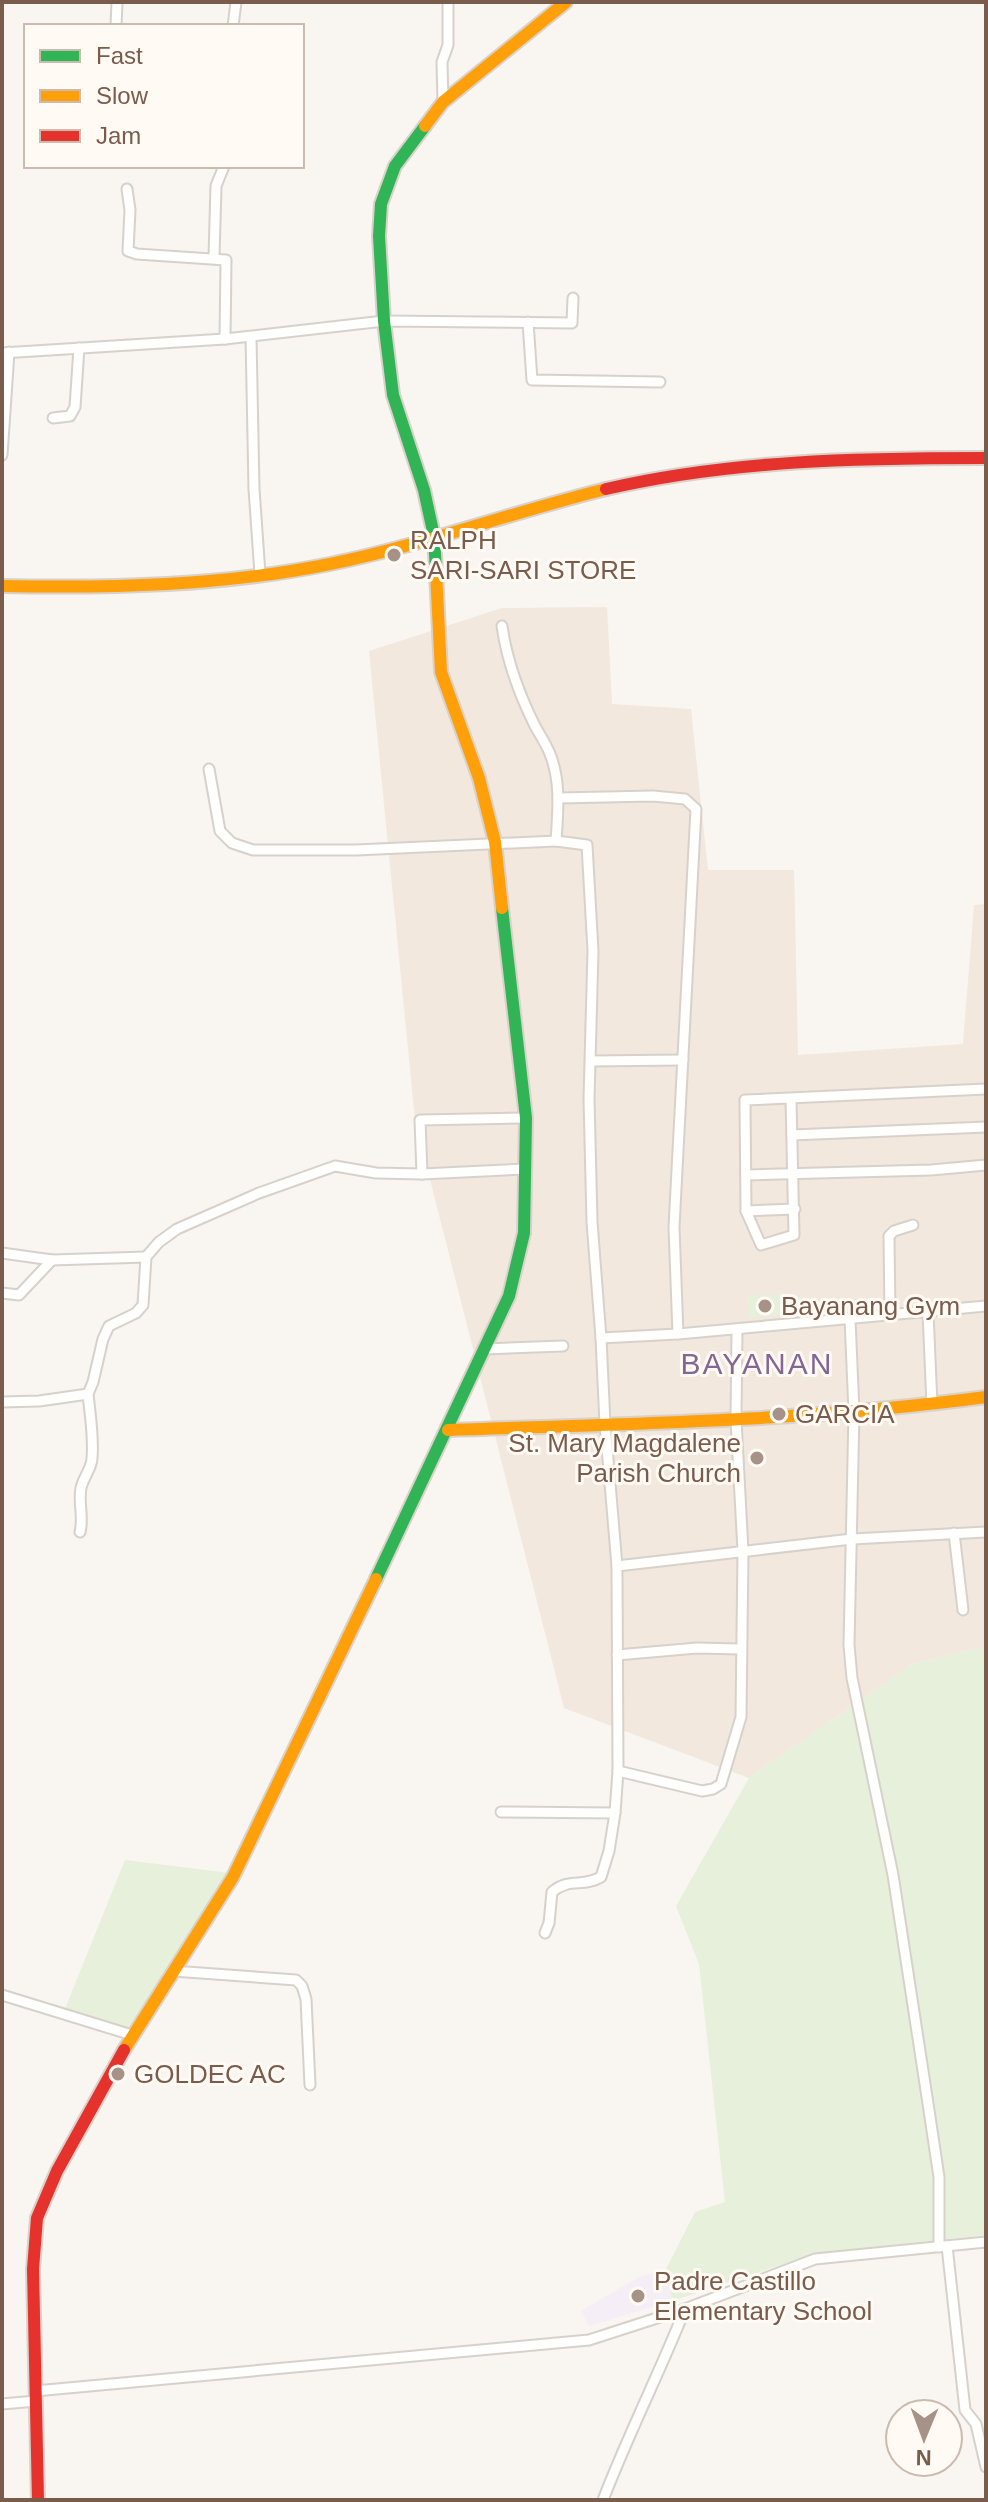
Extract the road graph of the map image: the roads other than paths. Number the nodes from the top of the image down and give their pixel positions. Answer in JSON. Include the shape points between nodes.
{"nodes":[{"id":1,"x":117,"y":2,"type":"edge"},
{"id":2,"x":236,"y":2,"type":"edge"},
{"id":3,"x":448,"y":2,"type":"edge"},
{"id":4,"x":566,"y":2,"type":"edge"},
{"id":5,"x":116,"y":24,"type":"edge"},
{"id":6,"x":233,"y":24,"type":"edge"},
{"id":7,"x":443,"y":102,"type":"junction"},
{"id":8,"x":223,"y":168,"type":"edge"},
{"id":9,"x":127,"y":189,"type":"dead end"},
{"id":10,"x":214,"y":257,"type":"junction"},
{"id":11,"x":573,"y":298,"type":"dead end"},
{"id":12,"x":384,"y":321,"type":"junction"},
{"id":13,"x":528,"y":322,"type":"junction"},
{"id":14,"x":251,"y":337,"type":"junction"},
{"id":15,"x":225,"y":339,"type":"junction"},
{"id":16,"x":79,"y":348,"type":"junction"},
{"id":17,"x":6,"y":352,"type":"edge"},
{"id":18,"x":660,"y":382,"type":"dead end"},
{"id":19,"x":53,"y":418,"type":"dead end"},
{"id":20,"x":2,"y":455,"type":"edge"},
{"id":21,"x":986,"y":458,"type":"edge"},
{"id":22,"x":434,"y":536,"type":"junction"},
{"id":23,"x":260,"y":574,"type":"junction"},
{"id":24,"x":2,"y":586,"type":"edge"},
{"id":25,"x":502,"y":626,"type":"dead end"},
{"id":26,"x":209,"y":769,"type":"dead end"},
{"id":27,"x":558,"y":798,"type":"junction"},
{"id":28,"x":556,"y":841,"type":"junction"},
{"id":29,"x":495,"y":842,"type":"junction"},
{"id":30,"x":683,"y":1060,"type":"junction"},
{"id":31,"x":591,"y":1061,"type":"junction"},
{"id":32,"x":986,"y":1089,"type":"edge"},
{"id":33,"x":791,"y":1099,"type":"junction"},
{"id":34,"x":526,"y":1118,"type":"junction"},
{"id":35,"x":986,"y":1127,"type":"edge"},
{"id":36,"x":792,"y":1135,"type":"junction"},
{"id":37,"x":986,"y":1165,"type":"edge"},
{"id":38,"x":525,"y":1169,"type":"junction"},
{"id":39,"x":422,"y":1174,"type":"junction"},
{"id":40,"x":794,"y":1174,"type":"junction"},
{"id":41,"x":746,"y":1175,"type":"junction"},
{"id":42,"x":795,"y":1209,"type":"junction"},
{"id":43,"x":746,"y":1211,"type":"junction"},
{"id":44,"x":913,"y":1225,"type":"dead end"},
{"id":45,"x":2,"y":1253,"type":"edge"},
{"id":46,"x":146,"y":1257,"type":"junction"},
{"id":47,"x":52,"y":1260,"type":"junction"},
{"id":48,"x":2,"y":1293,"type":"edge"},
{"id":49,"x":986,"y":1306,"type":"edge"},
{"id":50,"x":928,"y":1312,"type":"junction"},
{"id":51,"x":890,"y":1315,"type":"junction"},
{"id":52,"x":850,"y":1319,"type":"junction"},
{"id":53,"x":737,"y":1329,"type":"junction"},
{"id":54,"x":678,"y":1334,"type":"junction"},
{"id":55,"x":601,"y":1338,"type":"junction"},
{"id":56,"x":563,"y":1346,"type":"dead end"},
{"id":57,"x":485,"y":1349,"type":"junction"},
{"id":58,"x":88,"y":1394,"type":"junction"},
{"id":59,"x":986,"y":1397,"type":"edge"},
{"id":60,"x":2,"y":1402,"type":"edge"},
{"id":61,"x":932,"y":1405,"type":"junction"},
{"id":62,"x":854,"y":1412,"type":"junction"},
{"id":63,"x":736,"y":1420,"type":"junction"},
{"id":64,"x":605,"y":1424,"type":"junction"},
{"id":65,"x":448,"y":1430,"type":"junction"},
{"id":66,"x":80,"y":1532,"type":"dead end"},
{"id":67,"x":986,"y":1532,"type":"edge"},
{"id":68,"x":954,"y":1533,"type":"junction"},
{"id":69,"x":852,"y":1539,"type":"junction"},
{"id":70,"x":743,"y":1551,"type":"junction"},
{"id":71,"x":617,"y":1566,"type":"junction"},
{"id":72,"x":963,"y":1610,"type":"dead end"},
{"id":73,"x":740,"y":1649,"type":"junction"},
{"id":74,"x":617,"y":1655,"type":"junction"},
{"id":75,"x":618,"y":1771,"type":"junction"},
{"id":76,"x":501,"y":1812,"type":"dead end"},
{"id":77,"x":615,"y":1813,"type":"junction"},
{"id":78,"x":545,"y":1933,"type":"dead end"},
{"id":79,"x":173,"y":1971,"type":"junction"},
{"id":80,"x":2,"y":1995,"type":"edge"},
{"id":81,"x":132,"y":2035,"type":"junction"},
{"id":82,"x":310,"y":2085,"type":"dead end"},
{"id":83,"x":986,"y":2242,"type":"edge"},
{"id":84,"x":943,"y":2246,"type":"junction"},
{"id":85,"x":685,"y":2309,"type":"junction"},
{"id":86,"x":36,"y":2396,"type":"junction"},
{"id":87,"x":2,"y":2404,"type":"edge"},
{"id":88,"x":986,"y":2467,"type":"edge"},
{"id":89,"x":38,"y":2500,"type":"edge"},
{"id":90,"x":603,"y":2500,"type":"edge"}],
"edges":[{"from":1,"to":5,"type":"street"},
{"from":2,"to":6,"type":"street"},
{"from":3,"to":7,"type":"street"},
{"from":4,"to":7,"type":"street"},
{"from":7,"to":12,"type":"street","via":[[395,166],[381,204]]},
{"from":8,"to":10,"type":"street","via":[[216,186]]},
{"from":9,"to":10,"type":"street","via":[[128,251]]},
{"from":10,"to":15,"type":"street","via":[[226,260]]},
{"from":11,"to":13,"type":"street","via":[[572,323]]},
{"from":12,"to":13,"type":"street"},
{"from":12,"to":14,"type":"street"},
{"from":12,"to":22,"type":"street","via":[[393,395]]},
{"from":13,"to":18,"type":"street","via":[[532,380]]},
{"from":14,"to":15,"type":"street"},
{"from":14,"to":23,"type":"street"},
{"from":15,"to":16,"type":"street"},
{"from":16,"to":17,"type":"street"},
{"from":16,"to":19,"type":"street","via":[[75,407],[70,416]]},
{"from":17,"to":20,"type":"street"},
{"from":21,"to":22,"type":"street","via":[[844,458],[722,468],[601,490]]},
{"from":22,"to":23,"type":"street","via":[[374,554]]},
{"from":22,"to":29,"type":"street","via":[[441,672],[479,778]]},
{"from":23,"to":24,"type":"street","via":[[157,586]]},
{"from":25,"to":27,"type":"street","via":[[506,656],[551,754]]},
{"from":26,"to":29,"type":"street","via":[[220,831],[232,843],[253,850]]},
{"from":27,"to":28,"type":"street"},
{"from":27,"to":30,"type":"street","via":[[653,796],[685,799],[696,809]]},
{"from":28,"to":29,"type":"street"},
{"from":28,"to":31,"type":"street","via":[[587,845],[593,951]]},
{"from":29,"to":34,"type":"street"},
{"from":30,"to":31,"type":"street"},
{"from":30,"to":54,"type":"street","via":[[674,1227]]},
{"from":31,"to":55,"type":"street","via":[[592,1222]]},
{"from":32,"to":33,"type":"street"},
{"from":33,"to":36,"type":"street"},
{"from":33,"to":41,"type":"street","via":[[745,1100]]},
{"from":34,"to":38,"type":"street"},
{"from":34,"to":39,"type":"street","via":[[420,1120]]},
{"from":35,"to":36,"type":"street"},
{"from":36,"to":40,"type":"street"},
{"from":37,"to":40,"type":"street"},
{"from":38,"to":39,"type":"street"},
{"from":38,"to":57,"type":"street","via":[[524,1233],[509,1296]]},
{"from":39,"to":46,"type":"street","via":[[335,1166],[177,1229]]},
{"from":40,"to":41,"type":"street"},
{"from":40,"to":42,"type":"street"},
{"from":41,"to":43,"type":"street"},
{"from":42,"to":43,"type":"street"},
{"from":42,"to":43,"type":"street","via":[[794,1235],[761,1245]]},
{"from":44,"to":51,"type":"street","via":[[889,1236]]},
{"from":45,"to":47,"type":"street"},
{"from":46,"to":47,"type":"street"},
{"from":46,"to":58,"type":"street","via":[[143,1305],[109,1326]]},
{"from":47,"to":48,"type":"street","via":[[19,1295]]},
{"from":49,"to":50,"type":"street"},
{"from":50,"to":51,"type":"street"},
{"from":50,"to":61,"type":"street"},
{"from":51,"to":52,"type":"street"},
{"from":52,"to":53,"type":"street"},
{"from":52,"to":62,"type":"street"},
{"from":53,"to":54,"type":"street"},
{"from":53,"to":63,"type":"street"},
{"from":54,"to":55,"type":"street"},
{"from":55,"to":64,"type":"street"},
{"from":56,"to":57,"type":"street"},
{"from":57,"to":65,"type":"street"},
{"from":58,"to":60,"type":"street"},
{"from":58,"to":66,"type":"street","via":[[93,1461],[81,1488]]},
{"from":59,"to":61,"type":"street"},
{"from":61,"to":62,"type":"street"},
{"from":62,"to":63,"type":"street"},
{"from":62,"to":69,"type":"street"},
{"from":63,"to":64,"type":"street"},
{"from":63,"to":70,"type":"street"},
{"from":64,"to":65,"type":"street"},
{"from":64,"to":71,"type":"street"},
{"from":65,"to":79,"type":"street","via":[[233,1877]]},
{"from":67,"to":68,"type":"street"},
{"from":68,"to":69,"type":"street"},
{"from":68,"to":72,"type":"street"},
{"from":69,"to":70,"type":"street"},
{"from":69,"to":84,"type":"street","via":[[852,1678],[893,1875],[939,2177]]},
{"from":70,"to":71,"type":"street"},
{"from":70,"to":73,"type":"street"},
{"from":71,"to":74,"type":"street"},
{"from":73,"to":74,"type":"street"},
{"from":73,"to":75,"type":"street","via":[[741,1717],[721,1784],[702,1791]]},
{"from":74,"to":75,"type":"street"},
{"from":75,"to":77,"type":"street"},
{"from":76,"to":77,"type":"street"},
{"from":77,"to":78,"type":"street","via":[[601,1877],[562,1884],[552,1892]]},
{"from":79,"to":81,"type":"street"},
{"from":79,"to":82,"type":"street","via":[[296,1980],[306,1999]]},
{"from":80,"to":81,"type":"street"},
{"from":81,"to":86,"type":"street","via":[[37,2218]]},
{"from":83,"to":84,"type":"street"},
{"from":84,"to":85,"type":"street","via":[[815,2259]]},
{"from":84,"to":88,"type":"street","via":[[965,2410],[976,2424]]},
{"from":85,"to":86,"type":"street","via":[[589,2340]]},
{"from":85,"to":90,"type":"street"},
{"from":86,"to":87,"type":"street"},
{"from":86,"to":89,"type":"street"}]}
